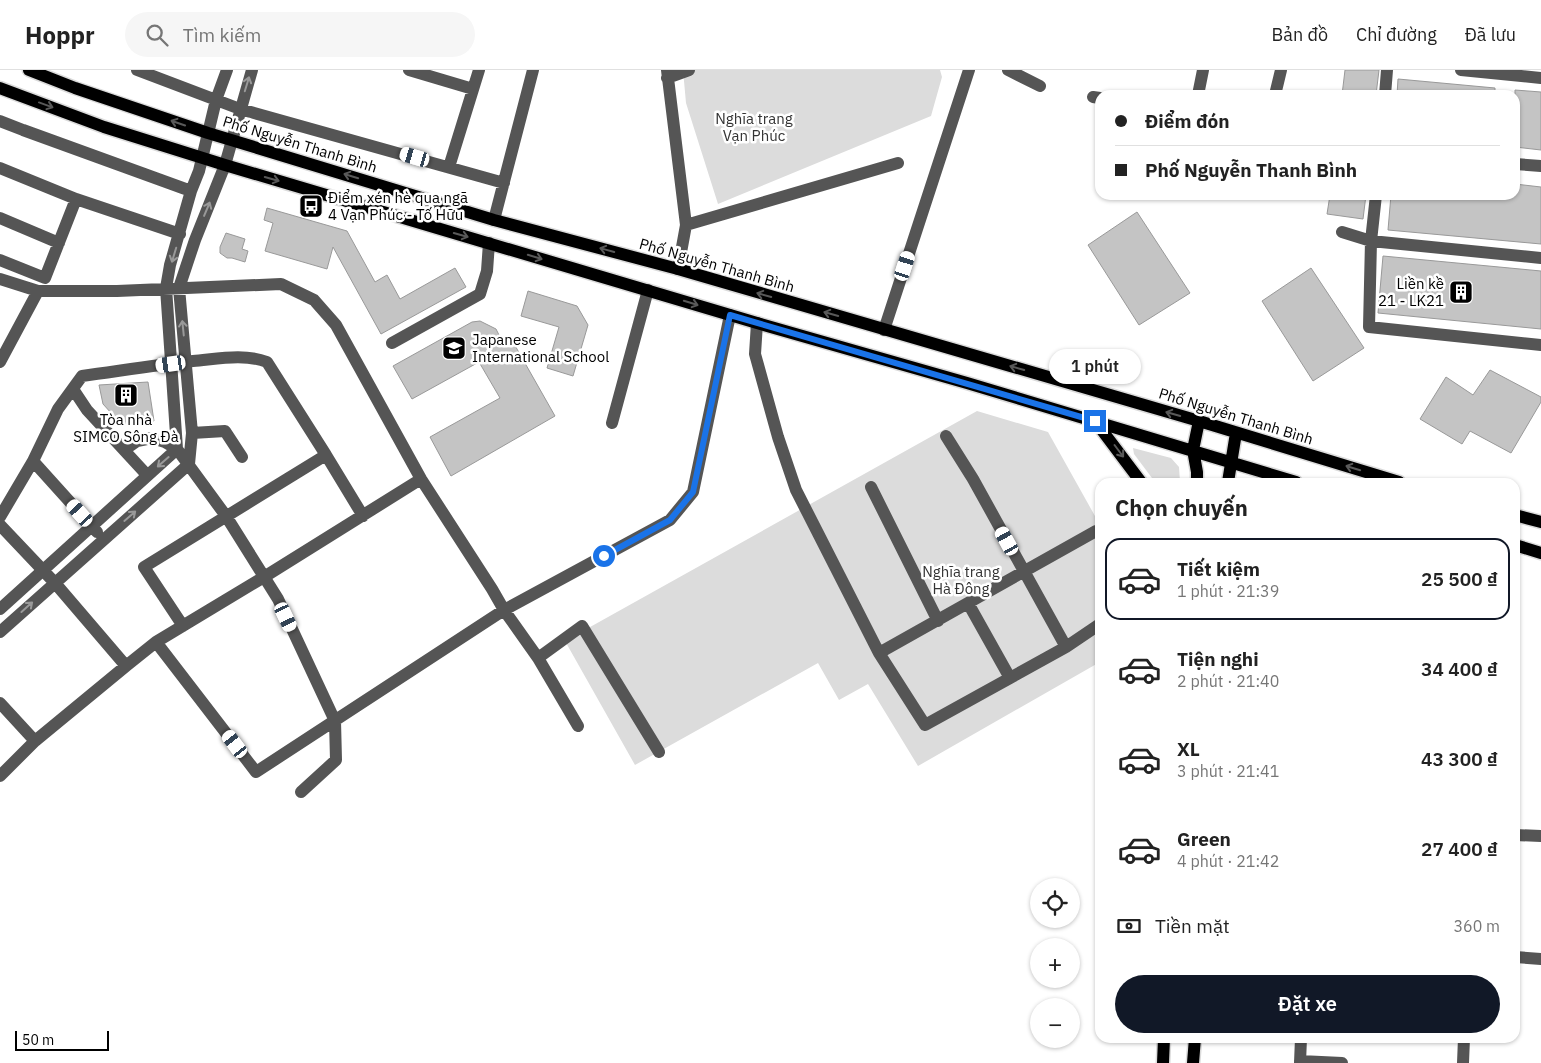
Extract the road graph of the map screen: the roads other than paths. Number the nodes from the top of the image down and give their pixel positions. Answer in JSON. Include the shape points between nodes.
{"nodes":[{"id":1,"x":29,"y":70,"type":"edge"},
{"id":2,"x":137,"y":70,"type":"edge"},
{"id":3,"x":226,"y":70,"type":"edge"},
{"id":4,"x":252,"y":70,"type":"edge"},
{"id":5,"x":409,"y":70,"type":"edge"},
{"id":6,"x":479,"y":70,"type":"edge"},
{"id":7,"x":534,"y":70,"type":"edge"},
{"id":8,"x":688,"y":70,"type":"edge"},
{"id":9,"x":969,"y":70,"type":"edge"},
{"id":10,"x":1008,"y":70,"type":"edge"},
{"id":11,"x":1203,"y":70,"type":"edge"},
{"id":12,"x":1281,"y":70,"type":"edge"},
{"id":13,"x":1387,"y":70,"type":"edge"},
{"id":14,"x":1461,"y":70,"type":"edge"},
{"id":15,"x":667,"y":74,"type":"edge"},
{"id":16,"x":1541,"y":78,"type":"edge"},
{"id":17,"x":1040,"y":86,"type":"dead end"},
{"id":18,"x":0,"y":88,"type":"edge"},
{"id":19,"x":473,"y":89,"type":"junction"},
{"id":20,"x":1199,"y":90,"type":"edge"},
{"id":21,"x":1277,"y":90,"type":"edge"},
{"id":22,"x":1385,"y":90,"type":"edge"},
{"id":23,"x":216,"y":100,"type":"junction"},
{"id":24,"x":240,"y":109,"type":"junction"},
{"id":25,"x":0,"y":121,"type":"edge"},
{"id":26,"x":208,"y":133,"type":"junction"},
{"id":27,"x":232,"y":140,"type":"junction"},
{"id":28,"x":202,"y":158,"type":"junction"},
{"id":29,"x":898,"y":164,"type":"dead end"},
{"id":30,"x":1520,"y":164,"type":"edge"},
{"id":31,"x":225,"y":165,"type":"junction"},
{"id":32,"x":1541,"y":166,"type":"edge"},
{"id":33,"x":449,"y":167,"type":"junction"},
{"id":34,"x":0,"y":168,"type":"edge"},
{"id":35,"x":504,"y":183,"type":"junction"},
{"id":36,"x":191,"y":191,"type":"junction"},
{"id":37,"x":76,"y":199,"type":"junction"},
{"id":38,"x":1376,"y":200,"type":"edge"},
{"id":39,"x":0,"y":218,"type":"edge"},
{"id":40,"x":494,"y":220,"type":"junction"},
{"id":41,"x":686,"y":225,"type":"junction"},
{"id":42,"x":1342,"y":232,"type":"dead end"},
{"id":43,"x":180,"y":234,"type":"junction"},
{"id":44,"x":1372,"y":241,"type":"junction"},
{"id":45,"x":59,"y":243,"type":"junction"},
{"id":46,"x":488,"y":243,"type":"junction"},
{"id":47,"x":1541,"y":258,"type":"edge"},
{"id":48,"x":0,"y":260,"type":"edge"},
{"id":49,"x":678,"y":269,"type":"junction"},
{"id":50,"x":0,"y":279,"type":"edge"},
{"id":51,"x":173,"y":288,"type":"junction"},
{"id":52,"x":648,"y":290,"type":"junction"},
{"id":53,"x":38,"y":291,"type":"junction"},
{"id":54,"x":730,"y":315,"type":"junction"},
{"id":55,"x":756,"y":323,"type":"junction"},
{"id":56,"x":884,"y":330,"type":"junction"},
{"id":57,"x":392,"y":343,"type":"dead end"},
{"id":58,"x":1541,"y":345,"type":"edge"},
{"id":59,"x":0,"y":362,"type":"edge"},
{"id":60,"x":186,"y":362,"type":"junction"},
{"id":61,"x":171,"y":364,"type":"junction"},
{"id":62,"x":73,"y":389,"type":"junction"},
{"id":63,"x":1095,"y":421,"type":"junction"},
{"id":64,"x":1199,"y":421,"type":"junction"},
{"id":65,"x":612,"y":423,"type":"dead end"},
{"id":66,"x":192,"y":433,"type":"junction"},
{"id":67,"x":1236,"y":433,"type":"junction"},
{"id":68,"x":946,"y":436,"type":"dead end"},
{"id":69,"x":177,"y":449,"type":"junction"},
{"id":70,"x":124,"y":450,"type":"junction"},
{"id":71,"x":1192,"y":450,"type":"junction"},
{"id":72,"x":326,"y":455,"type":"junction"},
{"id":73,"x":242,"y":457,"type":"dead end"},
{"id":74,"x":33,"y":461,"type":"junction"},
{"id":75,"x":1231,"y":463,"type":"junction"},
{"id":76,"x":189,"y":464,"type":"junction"},
{"id":77,"x":147,"y":475,"type":"junction"},
{"id":78,"x":1138,"y":478,"type":"edge"},
{"id":79,"x":1197,"y":478,"type":"edge"},
{"id":80,"x":1229,"y":478,"type":"edge"},
{"id":81,"x":1282,"y":478,"type":"edge"},
{"id":82,"x":1387,"y":478,"type":"edge"},
{"id":83,"x":421,"y":479,"type":"junction"},
{"id":84,"x":871,"y":487,"type":"dead end"},
{"id":85,"x":226,"y":516,"type":"junction"},
{"id":86,"x":363,"y":516,"type":"junction"},
{"id":87,"x":1520,"y":516,"type":"edge"},
{"id":88,"x":0,"y":518,"type":"edge"},
{"id":89,"x":1541,"y":522,"type":"edge"},
{"id":90,"x":0,"y":525,"type":"edge"},
{"id":91,"x":92,"y":526,"type":"junction"},
{"id":92,"x":1095,"y":532,"type":"edge"},
{"id":93,"x":104,"y":539,"type":"junction"},
{"id":94,"x":1520,"y":547,"type":"edge"},
{"id":95,"x":1541,"y":553,"type":"edge"},
{"id":96,"x":43,"y":570,"type":"junction"},
{"id":97,"x":1024,"y":572,"type":"junction"},
{"id":98,"x":264,"y":577,"type":"junction"},
{"id":99,"x":55,"y":583,"type":"junction"},
{"id":100,"x":968,"y":604,"type":"junction"},
{"id":101,"x":0,"y":609,"type":"edge"},
{"id":102,"x":504,"y":610,"type":"junction"},
{"id":103,"x":938,"y":621,"type":"junction"},
{"id":104,"x":183,"y":626,"type":"junction"},
{"id":105,"x":1095,"y":627,"type":"edge"},
{"id":106,"x":0,"y":632,"type":"edge"},
{"id":107,"x":156,"y":642,"type":"junction"},
{"id":108,"x":1066,"y":647,"type":"junction"},
{"id":109,"x":880,"y":653,"type":"junction"},
{"id":110,"x":538,"y":658,"type":"junction"},
{"id":111,"x":126,"y":666,"type":"junction"},
{"id":112,"x":1010,"y":678,"type":"junction"},
{"id":113,"x":0,"y":703,"type":"edge"},
{"id":114,"x":335,"y":721,"type":"junction"},
{"id":115,"x":578,"y":726,"type":"dead end"},
{"id":116,"x":35,"y":741,"type":"junction"},
{"id":117,"x":660,"y":752,"type":"dead end"},
{"id":118,"x":0,"y":776,"type":"edge"},
{"id":119,"x":302,"y":792,"type":"dead end"},
{"id":120,"x":1520,"y":835,"type":"edge"},
{"id":121,"x":1541,"y":836,"type":"edge"},
{"id":122,"x":1520,"y":957,"type":"edge"},
{"id":123,"x":1541,"y":959,"type":"edge"},
{"id":124,"x":1164,"y":1043,"type":"edge"},
{"id":125,"x":1195,"y":1043,"type":"edge"},
{"id":126,"x":1301,"y":1043,"type":"edge"},
{"id":127,"x":1464,"y":1043,"type":"edge"},
{"id":128,"x":1300,"y":1062,"type":"edge"},
{"id":129,"x":1163,"y":1063,"type":"edge"},
{"id":130,"x":1193,"y":1063,"type":"edge"},
{"id":131,"x":1342,"y":1063,"type":"edge"},
{"id":132,"x":1462,"y":1063,"type":"edge"}],
"edges":[{"from":26,"to":1,"type":"main road","name":"Phố Nguyễn Thanh Bình","one_way":true},
{"from":2,"to":23,"type":"street"},
{"from":3,"to":23,"type":"street"},
{"from":24,"to":4,"type":"street","one_way":true},
{"from":5,"to":19,"type":"street"},
{"from":6,"to":19,"type":"street"},
{"from":7,"to":35,"type":"street"},
{"from":8,"to":15,"type":"street"},
{"from":9,"to":56,"type":"street"},
{"from":10,"to":17,"type":"street"},
{"from":11,"to":20,"type":"street"},
{"from":12,"to":21,"type":"street"},
{"from":13,"to":22,"type":"street"},
{"from":14,"to":16,"type":"street"},
{"from":15,"to":41,"type":"street"},
{"from":18,"to":28,"type":"main road","one_way":true,"via":[[104,127]]},
{"from":19,"to":33,"type":"street"},
{"from":23,"to":24,"type":"street"},
{"from":23,"to":26,"type":"street"},
{"from":24,"to":27,"type":"street"},
{"from":24,"to":33,"type":"street"},
{"from":25,"to":36,"type":"street"},
{"from":26,"to":27,"type":"main road","name":"Phố Nguyễn Thanh Bình"},
{"from":26,"to":28,"type":"street"},
{"from":27,"to":31,"type":"street"},
{"from":40,"to":27,"type":"main road","name":"Phố Nguyễn Thanh Bình","one_way":true},
{"from":28,"to":31,"type":"main road"},
{"from":28,"to":36,"type":"street"},
{"from":29,"to":41,"type":"street"},
{"from":30,"to":32,"type":"street"},
{"from":31,"to":46,"type":"main road","one_way":true},
{"from":51,"to":31,"type":"street","one_way":true},
{"from":33,"to":35,"type":"street"},
{"from":34,"to":37,"type":"street"},
{"from":35,"to":40,"type":"street"},
{"from":36,"to":43,"type":"street"},
{"from":37,"to":43,"type":"street"},
{"from":37,"to":45,"type":"street"},
{"from":38,"to":44,"type":"street"},
{"from":39,"to":45,"type":"street"},
{"from":49,"to":40,"type":"main road","name":"Phố Nguyễn Thanh Bình","one_way":true},
{"from":41,"to":49,"type":"street"},
{"from":42,"to":44,"type":"street"},
{"from":43,"to":51,"type":"street","one_way":true,"via":[[170,265]]},
{"from":44,"to":47,"type":"street"},
{"from":44,"to":58,"type":"street","via":[[1369,327]]},
{"from":45,"to":48,"type":"street","via":[[45,278]]},
{"from":46,"to":52,"type":"main road","one_way":true},
{"from":46,"to":57,"type":"street","via":[[487,271],[480,294]]},
{"from":56,"to":49,"type":"main road","name":"Phố Nguyễn Thanh Bình","one_way":true},
{"from":50,"to":53,"type":"street"},
{"from":51,"to":53,"type":"street"},
{"from":60,"to":51,"type":"street","one_way":true},
{"from":51,"to":61,"type":"street"},
{"from":51,"to":83,"type":"street","via":[[280,284],[314,300],[336,325]]},
{"from":52,"to":54,"type":"main road","one_way":true},
{"from":52,"to":65,"type":"street"},
{"from":53,"to":59,"type":"street"},
{"from":54,"to":55,"type":"main road"},
{"from":54,"to":102,"type":"street","via":[[693,492],[670,520]]},
{"from":55,"to":63,"type":"main road"},
{"from":55,"to":109,"type":"street","via":[[755,354],[796,490]]},
{"from":64,"to":56,"type":"main road","name":"Phố Nguyễn Thanh Bình","one_way":true},
{"from":60,"to":61,"type":"street"},
{"from":60,"to":66,"type":"street"},
{"from":60,"to":72,"type":"street","via":[[256,358],[266,362]]},
{"from":61,"to":62,"type":"street","via":[[82,376]]},
{"from":61,"to":69,"type":"street"},
{"from":62,"to":70,"type":"street","via":[[87,410]]},
{"from":62,"to":74,"type":"street","via":[[58,410]]},
{"from":63,"to":71,"type":"main road"},
{"from":63,"to":78,"type":"main road","one_way":true},
{"from":64,"to":67,"type":"main road","name":"Phố Nguyễn Thanh Bình"},
{"from":64,"to":71,"type":"main road"},
{"from":66,"to":73,"type":"street","via":[[225,431]]},
{"from":66,"to":76,"type":"street"},
{"from":67,"to":75,"type":"main road"},
{"from":82,"to":67,"type":"main road","name":"Phố Nguyễn Thanh Bình","one_way":true},
{"from":68,"to":97,"type":"street"},
{"from":69,"to":70,"type":"street","via":[[152,438],[137,441]]},
{"from":69,"to":76,"type":"street"},
{"from":69,"to":77,"type":"street","one_way":true},
{"from":70,"to":77,"type":"street"},
{"from":71,"to":75,"type":"main road"},
{"from":71,"to":79,"type":"main road"},
{"from":72,"to":85,"type":"street"},
{"from":72,"to":86,"type":"street"},
{"from":74,"to":88,"type":"street"},
{"from":74,"to":91,"type":"street"},
{"from":75,"to":80,"type":"main road"},
{"from":75,"to":81,"type":"main road"},
{"from":76,"to":85,"type":"street"},
{"from":93,"to":76,"type":"street","one_way":true},
{"from":77,"to":91,"type":"street"},
{"from":83,"to":86,"type":"street"},
{"from":83,"to":102,"type":"street"},
{"from":84,"to":103,"type":"street"},
{"from":85,"to":98,"type":"street"},
{"from":85,"to":104,"type":"street","via":[[144,567]]},
{"from":86,"to":98,"type":"street"},
{"from":87,"to":89,"type":"main road"},
{"from":90,"to":96,"type":"street"},
{"from":91,"to":93,"type":"street"},
{"from":91,"to":96,"type":"street"},
{"from":92,"to":97,"type":"street"},
{"from":93,"to":99,"type":"street"},
{"from":94,"to":95,"type":"main road"},
{"from":96,"to":99,"type":"street"},
{"from":96,"to":101,"type":"street"},
{"from":97,"to":100,"type":"street"},
{"from":97,"to":108,"type":"street"},
{"from":98,"to":104,"type":"street"},
{"from":98,"to":114,"type":"street","via":[[278,599]]},
{"from":106,"to":99,"type":"street","one_way":true},
{"from":99,"to":111,"type":"street"},
{"from":100,"to":103,"type":"street"},
{"from":100,"to":112,"type":"street"},
{"from":102,"to":110,"type":"street"},
{"from":102,"to":114,"type":"street"},
{"from":103,"to":109,"type":"street"},
{"from":104,"to":107,"type":"street"},
{"from":105,"to":108,"type":"street"},
{"from":107,"to":111,"type":"street"},
{"from":107,"to":114,"type":"street","via":[[256,772]]},
{"from":108,"to":112,"type":"street"},
{"from":109,"to":112,"type":"street","via":[[925,726]]},
{"from":110,"to":115,"type":"street"},
{"from":110,"to":117,"type":"street","via":[[582,626]]},
{"from":111,"to":116,"type":"street"},
{"from":113,"to":116,"type":"street"},
{"from":114,"to":119,"type":"street","via":[[336,760]]},
{"from":116,"to":118,"type":"street"},
{"from":120,"to":121,"type":"street"},
{"from":122,"to":123,"type":"street"},
{"from":124,"to":129,"type":"main road"},
{"from":125,"to":130,"type":"main road"},
{"from":126,"to":128,"type":"street"},
{"from":127,"to":132,"type":"street"},
{"from":128,"to":131,"type":"street"}]}
